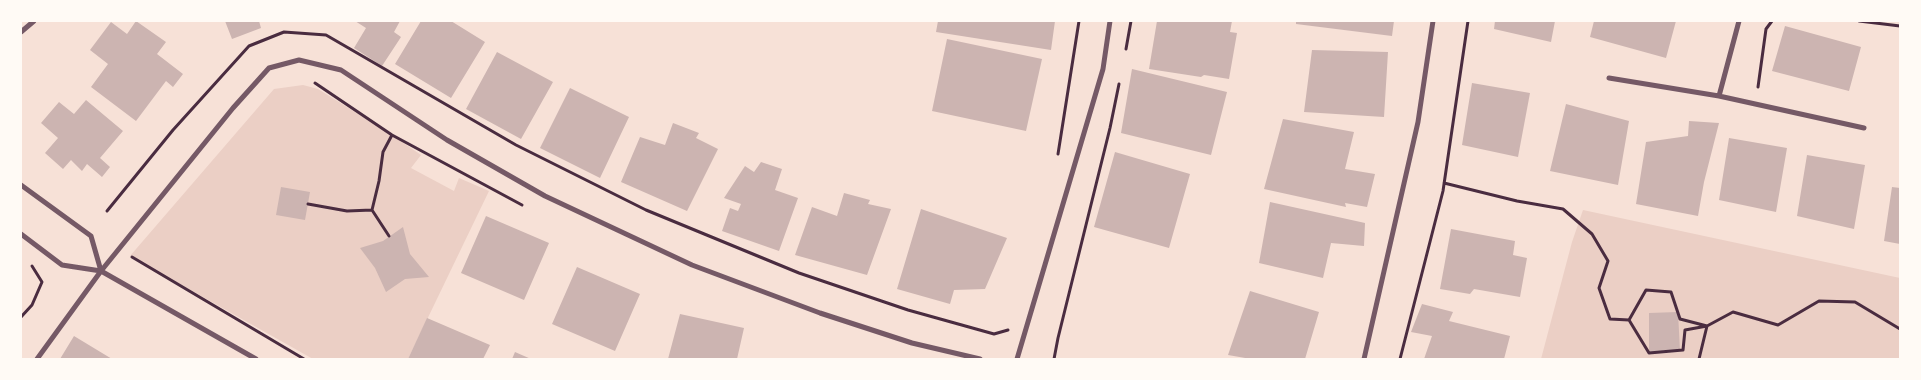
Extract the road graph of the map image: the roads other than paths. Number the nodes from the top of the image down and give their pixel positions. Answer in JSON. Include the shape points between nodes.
{"nodes":[{"id":1,"x":34,"y":21,"type":"edge"},
{"id":2,"x":1110,"y":21,"type":"edge"},
{"id":3,"x":1433,"y":21,"type":"edge"},
{"id":4,"x":1739,"y":21,"type":"edge"},
{"id":5,"x":21,"y":32,"type":"edge"},
{"id":6,"x":1609,"y":78,"type":"dead end"},
{"id":7,"x":1719,"y":96,"type":"junction"},
{"id":8,"x":1864,"y":128,"type":"dead end"},
{"id":9,"x":21,"y":185,"type":"edge"},
{"id":10,"x":21,"y":234,"type":"edge"},
{"id":11,"x":101,"y":271,"type":"junction"},
{"id":12,"x":38,"y":359,"type":"edge"},
{"id":13,"x":256,"y":359,"type":"edge"},
{"id":14,"x":980,"y":359,"type":"edge"},
{"id":15,"x":1016,"y":359,"type":"edge"},
{"id":16,"x":1364,"y":359,"type":"edge"}],
"edges":[{"from":1,"to":5,"type":"street"},
{"from":2,"to":15,"type":"street","via":[[1103,69]]},
{"from":3,"to":16,"type":"street","via":[[1418,122]]},
{"from":4,"to":7,"type":"street"},
{"from":6,"to":7,"type":"street"},
{"from":7,"to":8,"type":"street"},
{"from":9,"to":11,"type":"street","via":[[91,236]]},
{"from":10,"to":11,"type":"street","via":[[62,265]]},
{"from":11,"to":12,"type":"street"},
{"from":11,"to":13,"type":"street"},
{"from":11,"to":14,"type":"street","via":[[269,68],[298,60],[341,70],[447,140],[544,196],[692,265],[893,337]]}]}
